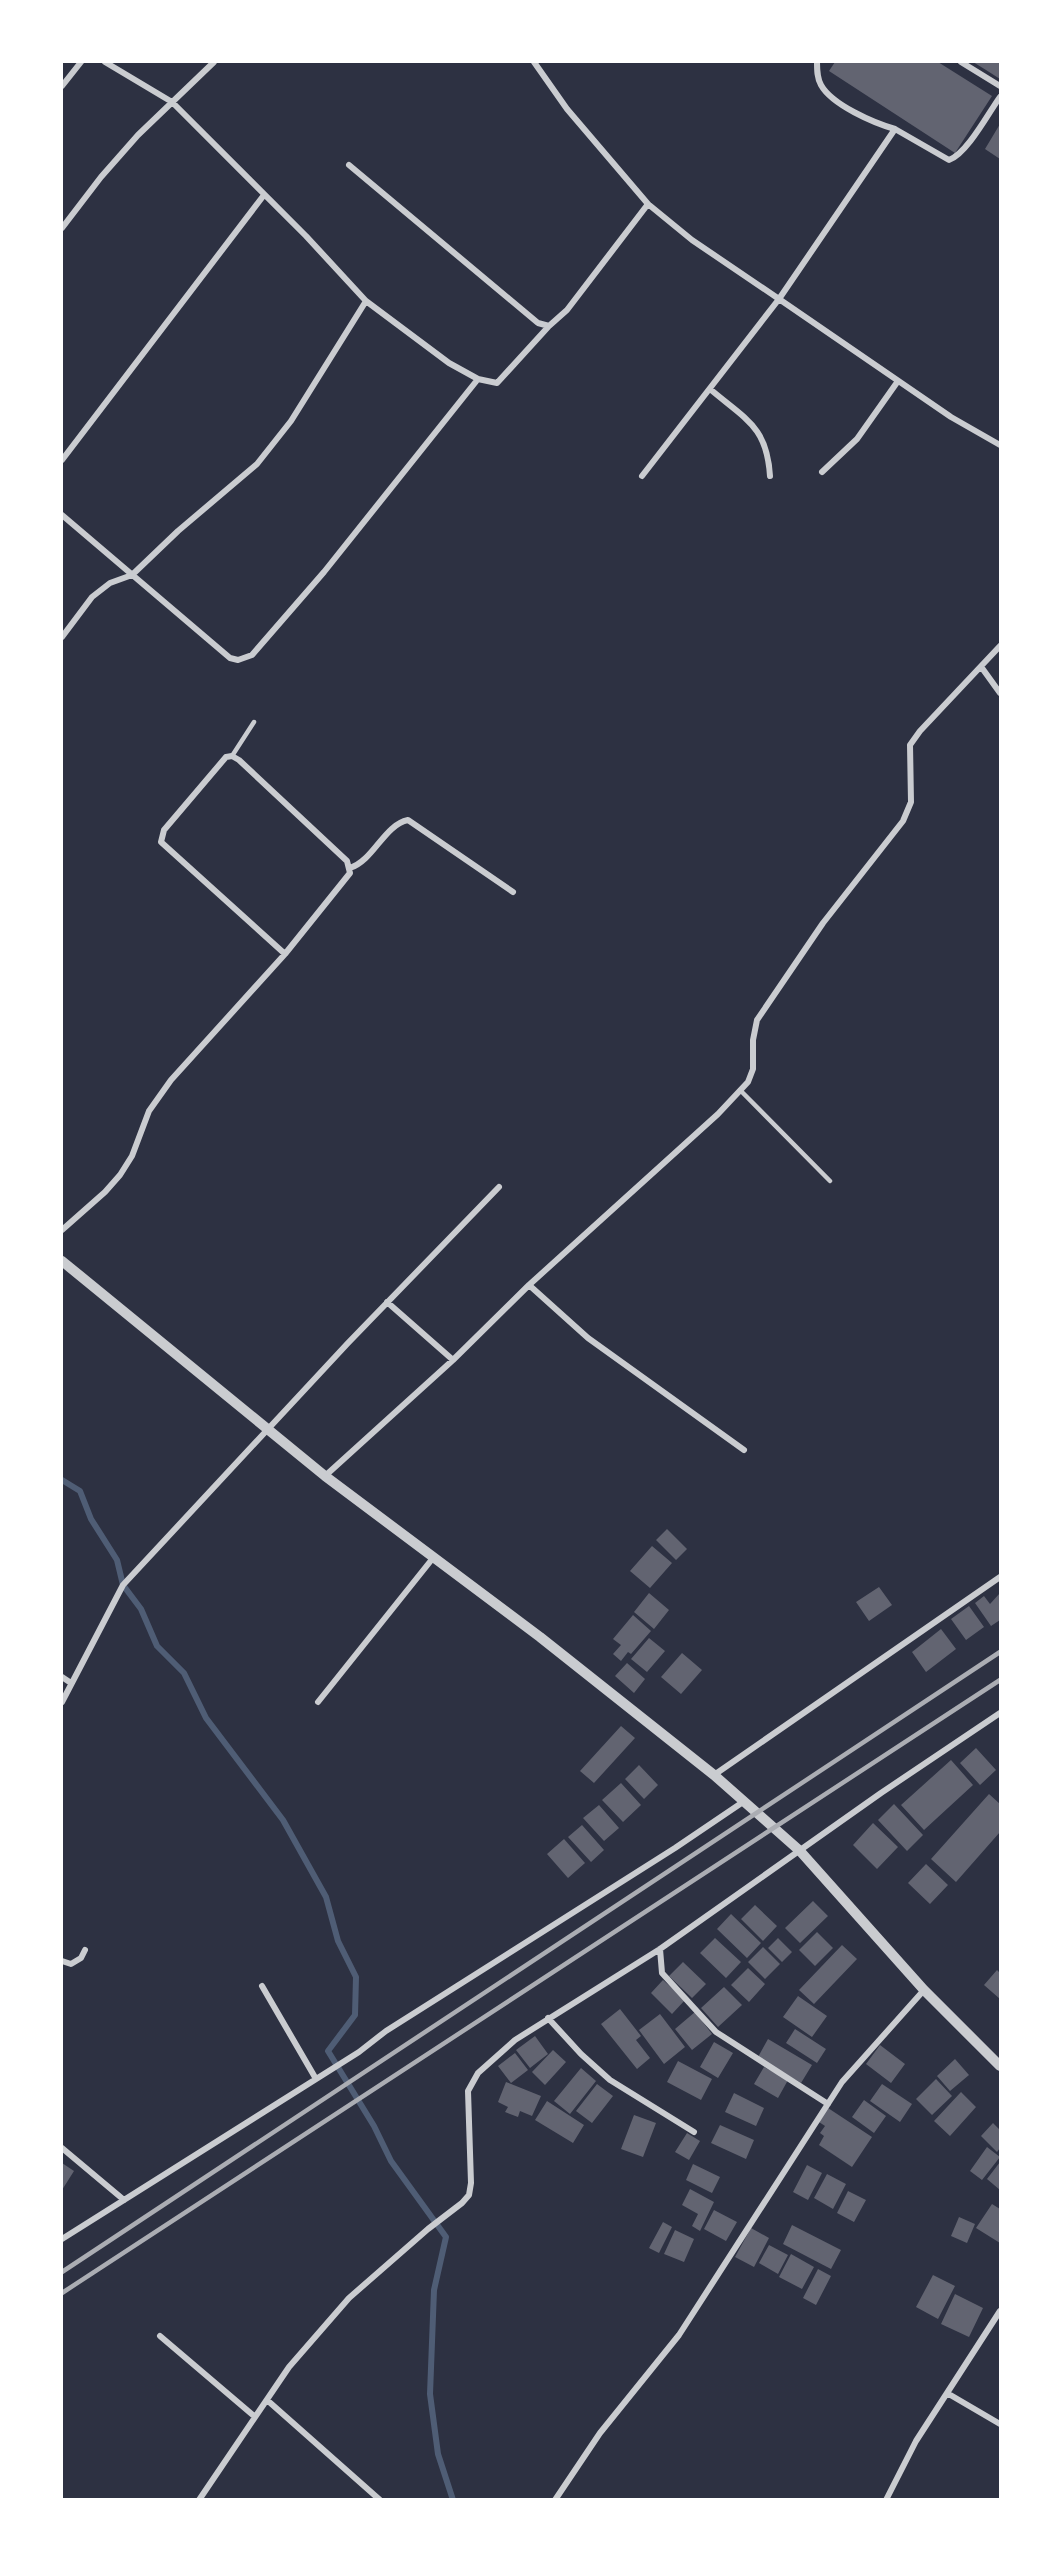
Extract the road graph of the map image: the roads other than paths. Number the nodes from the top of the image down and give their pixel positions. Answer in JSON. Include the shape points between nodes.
{"nodes":[{"id":1,"x":81,"y":62,"type":"edge"},
{"id":2,"x":105,"y":62,"type":"edge"},
{"id":3,"x":214,"y":62,"type":"edge"},
{"id":4,"x":536,"y":62,"type":"edge"},
{"id":5,"x":817,"y":62,"type":"edge"},
{"id":6,"x":961,"y":62,"type":"edge"},
{"id":7,"x":62,"y":86,"type":"edge"},
{"id":8,"x":1000,"y":86,"type":"edge"},
{"id":9,"x":1000,"y":97,"type":"edge"},
{"id":10,"x":172,"y":102,"type":"junction"},
{"id":11,"x":895,"y":129,"type":"junction"},
{"id":12,"x":349,"y":165,"type":"dead end"},
{"id":13,"x":264,"y":195,"type":"junction"},
{"id":14,"x":648,"y":204,"type":"junction"},
{"id":15,"x":62,"y":228,"type":"edge"},
{"id":16,"x":779,"y":299,"type":"junction"},
{"id":17,"x":366,"y":301,"type":"junction"},
{"id":18,"x":549,"y":326,"type":"junction"},
{"id":19,"x":478,"y":379,"type":"junction"},
{"id":20,"x":898,"y":381,"type":"junction"},
{"id":21,"x":710,"y":389,"type":"junction"},
{"id":22,"x":1000,"y":445,"type":"edge"},
{"id":23,"x":62,"y":460,"type":"edge"},
{"id":24,"x":822,"y":472,"type":"dead end"},
{"id":25,"x":642,"y":476,"type":"dead end"},
{"id":26,"x":770,"y":476,"type":"dead end"},
{"id":27,"x":62,"y":515,"type":"edge"},
{"id":28,"x":132,"y":574,"type":"junction"},
{"id":29,"x":62,"y":637,"type":"edge"},
{"id":30,"x":1000,"y":646,"type":"edge"},
{"id":31,"x":982,"y":668,"type":"junction"},
{"id":32,"x":1000,"y":693,"type":"edge"},
{"id":33,"x":254,"y":722,"type":"dead end"},
{"id":34,"x":232,"y":756,"type":"junction"},
{"id":35,"x":350,"y":868,"type":"junction"},
{"id":36,"x":513,"y":892,"type":"dead end"},
{"id":37,"x":285,"y":954,"type":"junction"},
{"id":38,"x":740,"y":1090,"type":"junction"},
{"id":39,"x":830,"y":1181,"type":"dead end"},
{"id":40,"x":499,"y":1187,"type":"dead end"},
{"id":41,"x":62,"y":1230,"type":"edge"},
{"id":42,"x":62,"y":1261,"type":"edge"},
{"id":43,"x":529,"y":1285,"type":"junction"},
{"id":44,"x":387,"y":1302,"type":"junction"},
{"id":45,"x":453,"y":1360,"type":"junction"},
{"id":46,"x":268,"y":1431,"type":"junction"},
{"id":47,"x":744,"y":1450,"type":"dead end"},
{"id":48,"x":325,"y":1476,"type":"junction"},
{"id":49,"x":433,"y":1558,"type":"junction"},
{"id":50,"x":1000,"y":1577,"type":"edge"},
{"id":51,"x":62,"y":1677,"type":"edge"},
{"id":52,"x":71,"y":1683,"type":"junction"},
{"id":53,"x":318,"y":1701,"type":"dead end"},
{"id":54,"x":62,"y":1702,"type":"edge"},
{"id":55,"x":1000,"y":1713,"type":"edge"},
{"id":56,"x":714,"y":1775,"type":"junction"},
{"id":57,"x":743,"y":1802,"type":"junction"},
{"id":58,"x":800,"y":1851,"type":"junction"},
{"id":59,"x":660,"y":1948,"type":"junction"},
{"id":60,"x":85,"y":1950,"type":"dead end"},
{"id":61,"x":62,"y":1961,"type":"edge"},
{"id":62,"x":262,"y":1986,"type":"dead end"},
{"id":63,"x":924,"y":1990,"type":"junction"},
{"id":64,"x":548,"y":2018,"type":"junction"},
{"id":65,"x":1000,"y":2066,"type":"edge"},
{"id":66,"x":316,"y":2079,"type":"junction"},
{"id":67,"x":828,"y":2104,"type":"junction"},
{"id":68,"x":694,"y":2132,"type":"dead end"},
{"id":69,"x":62,"y":2148,"type":"edge"},
{"id":70,"x":124,"y":2200,"type":"junction"},
{"id":71,"x":62,"y":2239,"type":"edge"},
{"id":72,"x":1000,"y":2311,"type":"edge"},
{"id":73,"x":993,"y":2322,"type":"junction"},
{"id":74,"x":1000,"y":2326,"type":"edge"},
{"id":75,"x":160,"y":2336,"type":"dead end"},
{"id":76,"x":947,"y":2393,"type":"junction"},
{"id":77,"x":267,"y":2400,"type":"junction"},
{"id":78,"x":254,"y":2416,"type":"junction"},
{"id":79,"x":1000,"y":2424,"type":"edge"},
{"id":80,"x":198,"y":2499,"type":"edge"},
{"id":81,"x":380,"y":2499,"type":"edge"},
{"id":82,"x":555,"y":2499,"type":"edge"},
{"id":83,"x":886,"y":2499,"type":"edge"}],
"edges":[{"from":1,"to":7,"type":"street"},
{"from":2,"to":10,"type":"street"},
{"from":3,"to":10,"type":"street"},
{"from":4,"to":14,"type":"street","via":[[567,109]]},
{"from":5,"to":11,"type":"street","via":[[822,87],[850,110],[873,123]]},
{"from":6,"to":8,"type":"street"},
{"from":9,"to":11,"type":"street","via":[[956,158],[949,160]]},
{"from":10,"to":13,"type":"street"},
{"from":10,"to":15,"type":"street","via":[[101,177]]},
{"from":11,"to":16,"type":"street"},
{"from":12,"to":18,"type":"street","via":[[538,323]]},
{"from":13,"to":17,"type":"street"},
{"from":13,"to":23,"type":"street"},
{"from":14,"to":16,"type":"street","via":[[692,240]]},
{"from":14,"to":18,"type":"street","via":[[567,310]]},
{"from":16,"to":20,"type":"street"},
{"from":16,"to":21,"type":"street"},
{"from":17,"to":19,"type":"street"},
{"from":17,"to":28,"type":"street","via":[[291,421],[257,464]]},
{"from":18,"to":19,"type":"street","via":[[497,383]]},
{"from":19,"to":28,"type":"street","via":[[324,572],[252,655],[238,660],[230,658]]},
{"from":20,"to":22,"type":"street"},
{"from":20,"to":24,"type":"street","via":[[857,439]]},
{"from":21,"to":25,"type":"street"},
{"from":21,"to":26,"type":"street","via":[[764,439]]},
{"from":27,"to":28,"type":"street"},
{"from":28,"to":29,"type":"street","via":[[110,583],[92,597]]},
{"from":30,"to":31,"type":"street"},
{"from":31,"to":32,"type":"street"},
{"from":31,"to":38,"type":"street","via":[[910,745],[911,802],[903,821],[823,923],[757,1020],[753,1069]]},
{"from":33,"to":34,"type":"lane"},
{"from":34,"to":35,"type":"street","via":[[347,861]]},
{"from":34,"to":37,"type":"street","via":[[226,757],[164,830],[161,842]]},
{"from":35,"to":36,"type":"street","via":[[365,859],[402,821],[408,820]]},
{"from":35,"to":37,"type":"street","via":[[346,881]]},
{"from":37,"to":41,"type":"street","via":[[171,1080],[149,1111],[120,1176]]},
{"from":38,"to":39,"type":"lane"},
{"from":38,"to":43,"type":"street"},
{"from":40,"to":44,"type":"street"},
{"from":42,"to":46,"type":"street"},
{"from":43,"to":45,"type":"street"},
{"from":43,"to":47,"type":"street","via":[[588,1338]]},
{"from":44,"to":45,"type":"street"},
{"from":44,"to":46,"type":"street"},
{"from":45,"to":48,"type":"street"},
{"from":46,"to":48,"type":"street"},
{"from":46,"to":52,"type":"street","via":[[123,1586]]},
{"from":48,"to":49,"type":"street"},
{"from":49,"to":53,"type":"street"},
{"from":49,"to":56,"type":"street"},
{"from":50,"to":56,"type":"street"},
{"from":51,"to":52,"type":"street"},
{"from":52,"to":54,"type":"street"},
{"from":55,"to":58,"type":"street"},
{"from":56,"to":57,"type":"street"},
{"from":57,"to":58,"type":"street"},
{"from":57,"to":66,"type":"street"},
{"from":58,"to":59,"type":"street"},
{"from":58,"to":63,"type":"street"},
{"from":59,"to":64,"type":"street"},
{"from":59,"to":67,"type":"street","via":[[662,1973],[716,2032]]},
{"from":60,"to":61,"type":"street","via":[[71,1964]]},
{"from":62,"to":66,"type":"street"},
{"from":63,"to":65,"type":"street"},
{"from":63,"to":67,"type":"street","via":[[851,2071]]},
{"from":64,"to":68,"type":"street","via":[[610,2080]]},
{"from":64,"to":77,"type":"street","via":[[515,2040],[472,2082],[468,2091],[469,2194],[349,2298],[289,2367]]},
{"from":66,"to":70,"type":"street"},
{"from":67,"to":82,"type":"street","via":[[679,2335],[600,2433]]},
{"from":69,"to":70,"type":"street"},
{"from":70,"to":71,"type":"street"},
{"from":72,"to":73,"type":"street"},
{"from":73,"to":74,"type":"street"},
{"from":73,"to":76,"type":"street"},
{"from":75,"to":78,"type":"street"},
{"from":76,"to":79,"type":"street"},
{"from":76,"to":83,"type":"street"},
{"from":77,"to":78,"type":"street"},
{"from":77,"to":81,"type":"street"},
{"from":78,"to":80,"type":"street"}]}
